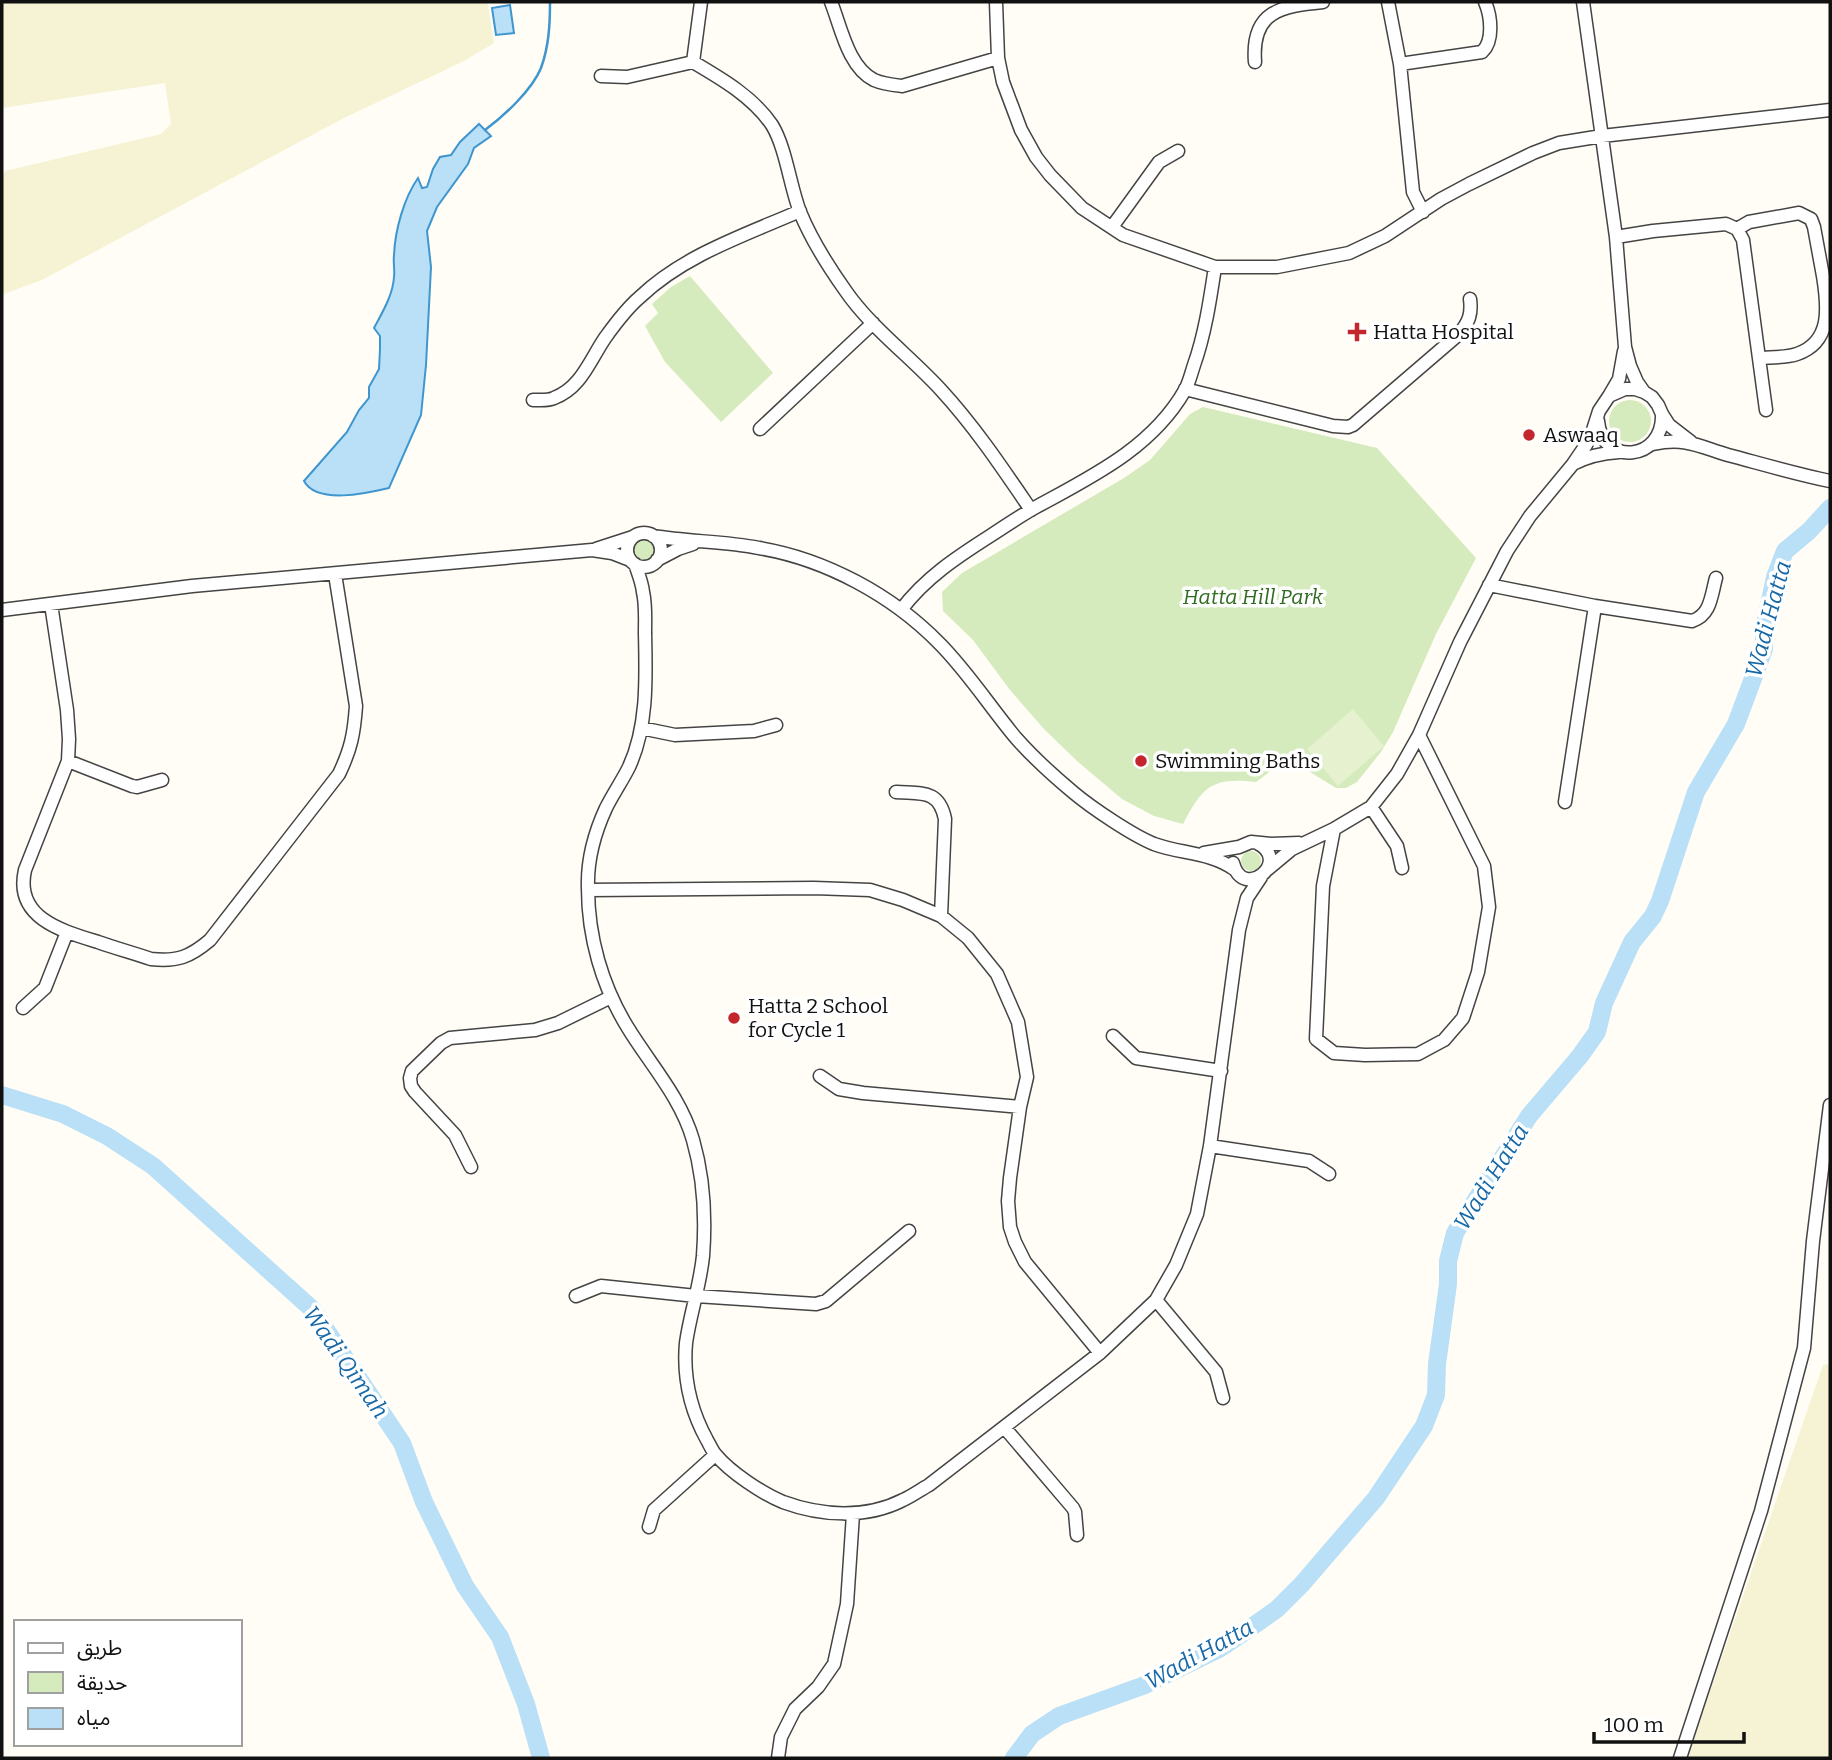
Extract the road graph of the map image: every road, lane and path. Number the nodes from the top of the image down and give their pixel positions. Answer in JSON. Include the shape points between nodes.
{"nodes":[{"id":1,"x":701,"y":2,"type":"edge"},
{"id":2,"x":831,"y":2,"type":"edge"},
{"id":3,"x":996,"y":2,"type":"edge"},
{"id":4,"x":1324,"y":2,"type":"edge"},
{"id":5,"x":1388,"y":2,"type":"edge"},
{"id":6,"x":1485,"y":2,"type":"edge"},
{"id":7,"x":1583,"y":2,"type":"edge"},
{"id":8,"x":998,"y":58,"type":"junction"},
{"id":9,"x":693,"y":62,"type":"junction"},
{"id":10,"x":1255,"y":62,"type":"dead end"},
{"id":11,"x":1400,"y":64,"type":"junction"},
{"id":12,"x":601,"y":76,"type":"dead end"},
{"id":13,"x":1830,"y":110,"type":"edge"},
{"id":14,"x":1602,"y":136,"type":"junction"},
{"id":15,"x":1178,"y":151,"type":"dead end"},
{"id":16,"x":800,"y":211,"type":"junction"},
{"id":17,"x":1423,"y":212,"type":"junction"},
{"id":18,"x":1112,"y":227,"type":"junction"},
{"id":19,"x":1737,"y":229,"type":"junction"},
{"id":20,"x":1616,"y":237,"type":"junction"},
{"id":21,"x":1215,"y":267,"type":"junction"},
{"id":22,"x":1470,"y":299,"type":"dead end"},
{"id":23,"x":873,"y":323,"type":"junction"},
{"id":24,"x":1625,"y":347,"type":"junction"},
{"id":25,"x":1759,"y":358,"type":"junction"},
{"id":26,"x":1185,"y":389,"type":"junction"},
{"id":27,"x":1644,"y":392,"type":"junction"},
{"id":28,"x":1609,"y":396,"type":"junction"},
{"id":29,"x":533,"y":400,"type":"dead end"},
{"id":30,"x":1766,"y":410,"type":"dead end"},
{"id":31,"x":1662,"y":414,"type":"junction"},
{"id":32,"x":1597,"y":420,"type":"junction"},
{"id":33,"x":760,"y":429,"type":"dead end"},
{"id":34,"x":1691,"y":442,"type":"junction"},
{"id":35,"x":1653,"y":444,"type":"junction"},
{"id":36,"x":1620,"y":452,"type":"junction"},
{"id":37,"x":1573,"y":464,"type":"junction"},
{"id":38,"x":1828,"y":480,"type":"edge"},
{"id":39,"x":1031,"y":510,"type":"junction"},
{"id":40,"x":653,"y":536,"type":"junction"},
{"id":41,"x":633,"y":537,"type":"junction"},
{"id":42,"x":700,"y":541,"type":"junction"},
{"id":43,"x":593,"y":550,"type":"junction"},
{"id":44,"x":656,"y":561,"type":"junction"},
{"id":45,"x":633,"y":562,"type":"junction"},
{"id":46,"x":335,"y":575,"type":"junction"},
{"id":47,"x":1716,"y":578,"type":"dead end"},
{"id":48,"x":1489,"y":585,"type":"junction"},
{"id":49,"x":644,"y":597,"type":"junction"},
{"id":50,"x":51,"y":604,"type":"junction"},
{"id":51,"x":1595,"y":606,"type":"junction"},
{"id":52,"x":2,"y":610,"type":"edge"},
{"id":53,"x":901,"y":610,"type":"junction"},
{"id":54,"x":776,"y":725,"type":"dead end"},
{"id":55,"x":641,"y":728,"type":"junction"},
{"id":56,"x":1419,"y":735,"type":"junction"},
{"id":57,"x":68,"y":761,"type":"junction"},
{"id":58,"x":162,"y":780,"type":"dead end"},
{"id":59,"x":896,"y":793,"type":"dead end"},
{"id":60,"x":1565,"y":802,"type":"dead end"},
{"id":61,"x":1371,"y":807,"type":"junction"},
{"id":62,"x":1334,"y":829,"type":"junction"},
{"id":63,"x":1257,"y":843,"type":"junction"},
{"id":64,"x":1304,"y":843,"type":"junction"},
{"id":65,"x":1239,"y":847,"type":"junction"},
{"id":66,"x":1200,"y":854,"type":"junction"},
{"id":67,"x":1402,"y":868,"type":"dead end"},
{"id":68,"x":1236,"y":872,"type":"junction"},
{"id":69,"x":1264,"y":873,"type":"junction"},
{"id":70,"x":587,"y":890,"type":"junction"},
{"id":71,"x":1247,"y":898,"type":"junction"},
{"id":72,"x":941,"y":916,"type":"junction"},
{"id":73,"x":66,"y":932,"type":"junction"},
{"id":74,"x":611,"y":998,"type":"junction"},
{"id":75,"x":23,"y":1008,"type":"dead end"},
{"id":76,"x":1113,"y":1036,"type":"dead end"},
{"id":77,"x":1221,"y":1071,"type":"junction"},
{"id":78,"x":820,"y":1076,"type":"dead end"},
{"id":79,"x":1830,"y":1105,"type":"edge"},
{"id":80,"x":1020,"y":1107,"type":"junction"},
{"id":81,"x":1210,"y":1146,"type":"junction"},
{"id":82,"x":471,"y":1167,"type":"dead end"},
{"id":83,"x":1329,"y":1174,"type":"dead end"},
{"id":84,"x":909,"y":1231,"type":"dead end"},
{"id":85,"x":576,"y":1296,"type":"dead end"},
{"id":86,"x":696,"y":1296,"type":"junction"},
{"id":87,"x":1156,"y":1300,"type":"junction"},
{"id":88,"x":1100,"y":1353,"type":"junction"},
{"id":89,"x":1223,"y":1398,"type":"dead end"},
{"id":90,"x":1004,"y":1427,"type":"junction"},
{"id":91,"x":715,"y":1455,"type":"junction"},
{"id":92,"x":853,"y":1514,"type":"junction"},
{"id":93,"x":649,"y":1527,"type":"dead end"},
{"id":94,"x":1077,"y":1535,"type":"dead end"},
{"id":95,"x":778,"y":1758,"type":"edge"},
{"id":96,"x":1680,"y":1758,"type":"edge"}],
"edges":[{"from":1,"to":9,"type":"street"},
{"from":2,"to":8,"type":"street","via":[[850,51],[874,80],[902,86]]},
{"from":3,"to":8,"type":"street"},
{"from":4,"to":10,"type":"street","via":[[1289,6],[1266,19],[1256,32]]},
{"from":5,"to":11,"type":"street"},
{"from":6,"to":11,"type":"street","via":[[1490,40],[1482,52]]},
{"from":7,"to":14,"type":"street"},
{"from":8,"to":18,"type":"street","via":[[1021,130],[1036,157],[1082,208]]},
{"from":9,"to":12,"type":"street","via":[[627,77]]},
{"from":9,"to":16,"type":"street","via":[[747,98],[772,125]]},
{"from":11,"to":17,"type":"street","via":[[1413,192]]},
{"from":13,"to":14,"type":"street"},
{"from":14,"to":17,"type":"street","via":[[1533,153]]},
{"from":14,"to":20,"type":"street"},
{"from":15,"to":18,"type":"street","via":[[1159,162]]},
{"from":16,"to":23,"type":"street","via":[[845,290]]},
{"from":16,"to":29,"type":"street","via":[[696,257],[657,282],[606,338],[583,376],[553,399]]},
{"from":17,"to":21,"type":"street","via":[[1349,253],[1277,267]]},
{"from":18,"to":21,"type":"street"},
{"from":19,"to":20,"type":"street","via":[[1726,224]]},
{"from":19,"to":25,"type":"street","via":[[1743,240]]},
{"from":19,"to":25,"type":"street","via":[[1749,222],[1799,213],[1811,219],[1829,312],[1823,335],[1805,351]]},
{"from":20,"to":24,"type":"street"},
{"from":21,"to":26,"type":"street","via":[[1200,347]]},
{"from":22,"to":26,"type":"street","via":[[1472,312],[1459,334],[1348,427]]},
{"from":23,"to":33,"type":"street"},
{"from":23,"to":39,"type":"street","via":[[944,393]]},
{"from":24,"to":27,"type":"street"},
{"from":24,"to":28,"type":"street","via":[[1619,379]]},
{"from":25,"to":30,"type":"street"},
{"from":26,"to":39,"type":"street","via":[[1139,445]]},
{"from":27,"to":28,"type":"street","via":[[1625,389]]},
{"from":27,"to":31,"type":"street"},
{"from":28,"to":32,"type":"street"},
{"from":31,"to":34,"type":"street"},
{"from":31,"to":35,"type":"street","via":[[1660,433]]},
{"from":32,"to":36,"type":"street","via":[[1602,437]]},
{"from":32,"to":37,"type":"street"},
{"from":34,"to":35,"type":"street"},
{"from":34,"to":38,"type":"street"},
{"from":35,"to":36,"type":"street","via":[[1632,453]]},
{"from":36,"to":37,"type":"street"},
{"from":37,"to":48,"type":"street","via":[[1530,516]]},
{"from":39,"to":53,"type":"street","via":[[934,574]]},
{"from":40,"to":41,"type":"street","via":[[639,533]]},
{"from":40,"to":42,"type":"street"},
{"from":40,"to":44,"type":"street","via":[[661,547]]},
{"from":41,"to":43,"type":"street"},
{"from":41,"to":45,"type":"street","via":[[627,548]]},
{"from":42,"to":44,"type":"street"},
{"from":42,"to":53,"type":"street","via":[[800,558],[849,578]]},
{"from":43,"to":45,"type":"street"},
{"from":43,"to":46,"type":"street"},
{"from":44,"to":45,"type":"street","via":[[645,566]]},
{"from":44,"to":49,"type":"street"},
{"from":45,"to":49,"type":"street"},
{"from":46,"to":50,"type":"street","via":[[191,586]]},
{"from":46,"to":73,"type":"street","via":[[355,706],[349,752],[338,774],[210,940],[190,955],[151,959]]},
{"from":47,"to":51,"type":"street","via":[[1708,610],[1692,621]]},
{"from":48,"to":51,"type":"street"},
{"from":48,"to":56,"type":"street"},
{"from":49,"to":55,"type":"street"},
{"from":50,"to":52,"type":"street"},
{"from":50,"to":57,"type":"street","via":[[67,709]]},
{"from":51,"to":60,"type":"street"},
{"from":53,"to":66,"type":"street","via":[[938,642],[1018,740],[1075,794],[1154,843]]},
{"from":54,"to":55,"type":"street","via":[[754,731],[675,735]]},
{"from":55,"to":70,"type":"street","via":[[630,765],[592,844]]},
{"from":56,"to":61,"type":"street"},
{"from":56,"to":62,"type":"street","via":[[1484,866],[1489,907],[1478,972],[1463,1018],[1444,1040],[1418,1054],[1334,1054],[1317,1039],[1323,887]]},
{"from":57,"to":58,"type":"street","via":[[132,786]]},
{"from":57,"to":73,"type":"street","via":[[22,881],[30,907],[42,920]]},
{"from":59,"to":72,"type":"street","via":[[928,794],[943,810]]},
{"from":61,"to":62,"type":"street"},
{"from":61,"to":67,"type":"street","via":[[1397,846]]},
{"from":62,"to":64,"type":"street"},
{"from":63,"to":64,"type":"street"},
{"from":63,"to":65,"type":"street"},
{"from":63,"to":69,"type":"street","via":[[1267,850],[1270,862]]},
{"from":64,"to":69,"type":"street"},
{"from":65,"to":66,"type":"street"},
{"from":65,"to":68,"type":"street","via":[[1233,857]]},
{"from":66,"to":68,"type":"street","via":[[1224,862]]},
{"from":68,"to":69,"type":"street","via":[[1249,879]]},
{"from":68,"to":71,"type":"street"},
{"from":69,"to":71,"type":"street"},
{"from":70,"to":72,"type":"street","via":[[870,890]]},
{"from":70,"to":74,"type":"street","via":[[590,925]]},
{"from":71,"to":77,"type":"street"},
{"from":72,"to":80,"type":"street","via":[[968,938],[997,974],[1018,1021],[1027,1077]]},
{"from":73,"to":75,"type":"street","via":[[45,988]]},
{"from":74,"to":82,"type":"street","via":[[535,1030],[450,1038],[411,1071],[411,1086],[455,1135]]},
{"from":74,"to":86,"type":"street","via":[[670,1091],[692,1137],[705,1211]]},
{"from":76,"to":77,"type":"street","via":[[1136,1058]]},
{"from":77,"to":81,"type":"street"},
{"from":78,"to":80,"type":"street","via":[[839,1089],[863,1093]]},
{"from":79,"to":96,"type":"street","via":[[1804,1348],[1761,1511]]},
{"from":80,"to":88,"type":"street","via":[[1008,1201],[1012,1235],[1025,1262]]},
{"from":81,"to":83,"type":"street","via":[[1309,1161]]},
{"from":81,"to":87,"type":"street","via":[[1197,1214]]},
{"from":84,"to":86,"type":"street","via":[[826,1301]]},
{"from":85,"to":86,"type":"street","via":[[601,1286]]},
{"from":86,"to":91,"type":"street","via":[[686,1345],[687,1376],[691,1404]]},
{"from":87,"to":88,"type":"street"},
{"from":87,"to":89,"type":"street","via":[[1216,1372]]},
{"from":88,"to":90,"type":"street"},
{"from":90,"to":92,"type":"street","via":[[902,1501]]},
{"from":90,"to":94,"type":"street","via":[[1073,1508]]},
{"from":91,"to":92,"type":"street","via":[[768,1496],[804,1510]]},
{"from":91,"to":93,"type":"street","via":[[654,1510]]},
{"from":92,"to":95,"type":"street","via":[[846,1604],[834,1664],[795,1709],[781,1737]]}]}
